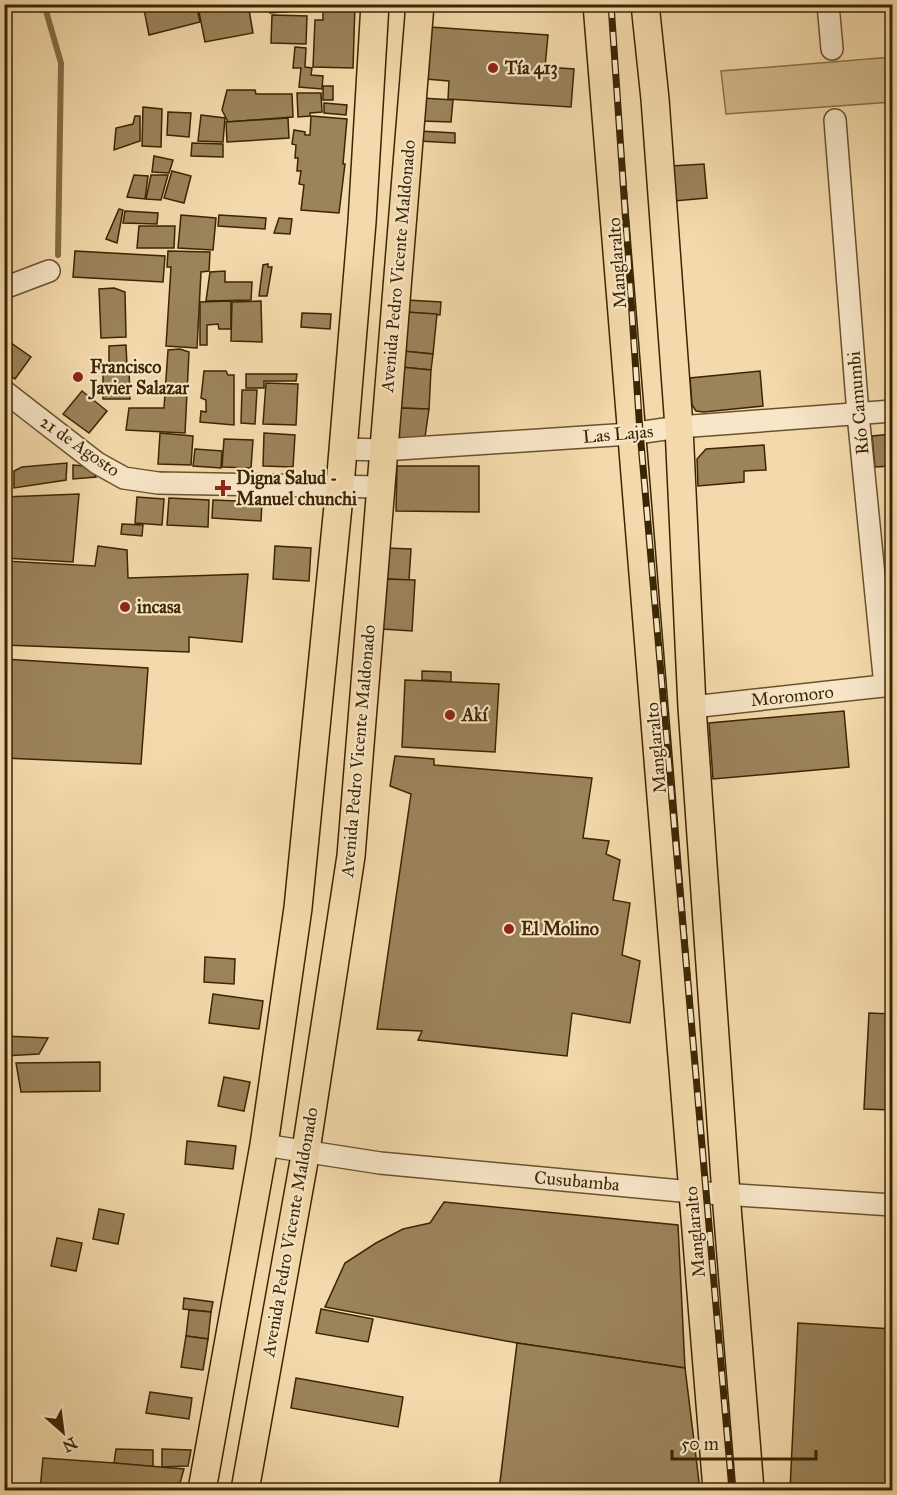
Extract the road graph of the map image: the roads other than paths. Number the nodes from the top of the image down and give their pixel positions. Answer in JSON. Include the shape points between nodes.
{"nodes":[{"id":1,"x":375,"y":4,"type":"edge"},
{"id":2,"x":420,"y":4,"type":"edge"},
{"id":3,"x":597,"y":4,"type":"edge"},
{"id":4,"x":645,"y":4,"type":"edge"},
{"id":5,"x":828,"y":4,"type":"edge"},
{"id":6,"x":832,"y":49,"type":"dead end"},
{"id":7,"x":835,"y":120,"type":"dead end"},
{"id":8,"x":49,"y":271,"type":"dead end"},
{"id":9,"x":4,"y":288,"type":"edge"},
{"id":10,"x":4,"y":391,"type":"edge"},
{"id":11,"x":892,"y":411,"type":"edge"},
{"id":12,"x":858,"y":414,"type":"junction"},
{"id":13,"x":679,"y":427,"type":"junction"},
{"id":14,"x":630,"y":434,"type":"junction"},
{"id":15,"x":343,"y":449,"type":"junction"},
{"id":16,"x":383,"y":450,"type":"junction"},
{"id":17,"x":340,"y":486,"type":"junction"},
{"id":18,"x":380,"y":487,"type":"junction"},
{"id":19,"x":889,"y":685,"type":"edge"},
{"id":20,"x":692,"y":707,"type":"junction"},
{"id":21,"x":264,"y":1145,"type":"junction"},
{"id":22,"x":306,"y":1150,"type":"junction"},
{"id":23,"x":692,"y":1192,"type":"junction"},
{"id":24,"x":726,"y":1194,"type":"junction"},
{"id":25,"x":892,"y":1204,"type":"edge"},
{"id":26,"x":202,"y":1491,"type":"edge"},
{"id":27,"x":244,"y":1491,"type":"edge"},
{"id":28,"x":717,"y":1491,"type":"edge"},
{"id":29,"x":750,"y":1491,"type":"edge"}],
"edges":[{"from":1,"to":15,"type":"main road"},
{"from":2,"to":16,"type":"main road","name":"Avenida Pedro Vicente Maldonado"},
{"from":3,"to":14,"type":"main road","name":"Manglaralto"},
{"from":4,"to":13,"type":"main road","name":"Manglaralto"},
{"from":5,"to":6,"type":"street"},
{"from":7,"to":12,"type":"street","name":"Río Camumbi"},
{"from":8,"to":9,"type":"street"},
{"from":10,"to":17,"type":"street","name":"21 de Agosto","via":[[97,463],[124,478],[158,483]]},
{"from":11,"to":12,"type":"street","name":"Las Lajas"},
{"from":12,"to":13,"type":"street","name":"Las Lajas"},
{"from":12,"to":19,"type":"street","name":"Río Camumbi"},
{"from":13,"to":14,"type":"street","name":"Las Lajas"},
{"from":13,"to":20,"type":"main road","name":"Manglaralto"},
{"from":14,"to":16,"type":"street","name":"Las Lajas"},
{"from":14,"to":23,"type":"main road","name":"Manglaralto"},
{"from":15,"to":16,"type":"street","name":"Las Lajas"},
{"from":15,"to":17,"type":"main road"},
{"from":16,"to":18,"type":"main road","name":"Avenida Pedro Vicente Maldonado"},
{"from":17,"to":18,"type":"street","name":"21 de Agosto"},
{"from":17,"to":21,"type":"main road","via":[[298,908]]},
{"from":18,"to":22,"type":"main road","name":"Avenida Pedro Vicente Maldonado","via":[[351,856]]},
{"from":19,"to":20,"type":"street","name":"Moromoro"},
{"from":20,"to":24,"type":"main road","name":"Manglaralto"},
{"from":21,"to":22,"type":"street","name":"Cusubamba"},
{"from":21,"to":26,"type":"main road"},
{"from":22,"to":23,"type":"street","name":"Cusubamba","via":[[380,1163]]},
{"from":22,"to":27,"type":"main road","name":"Avenida Pedro Vicente Maldonado"},
{"from":23,"to":24,"type":"street","name":"Cusubamba"},
{"from":23,"to":28,"type":"main road","name":"Manglaralto"},
{"from":24,"to":25,"type":"street","name":"Cusubamba"},
{"from":24,"to":29,"type":"main road","name":"Manglaralto"}]}
